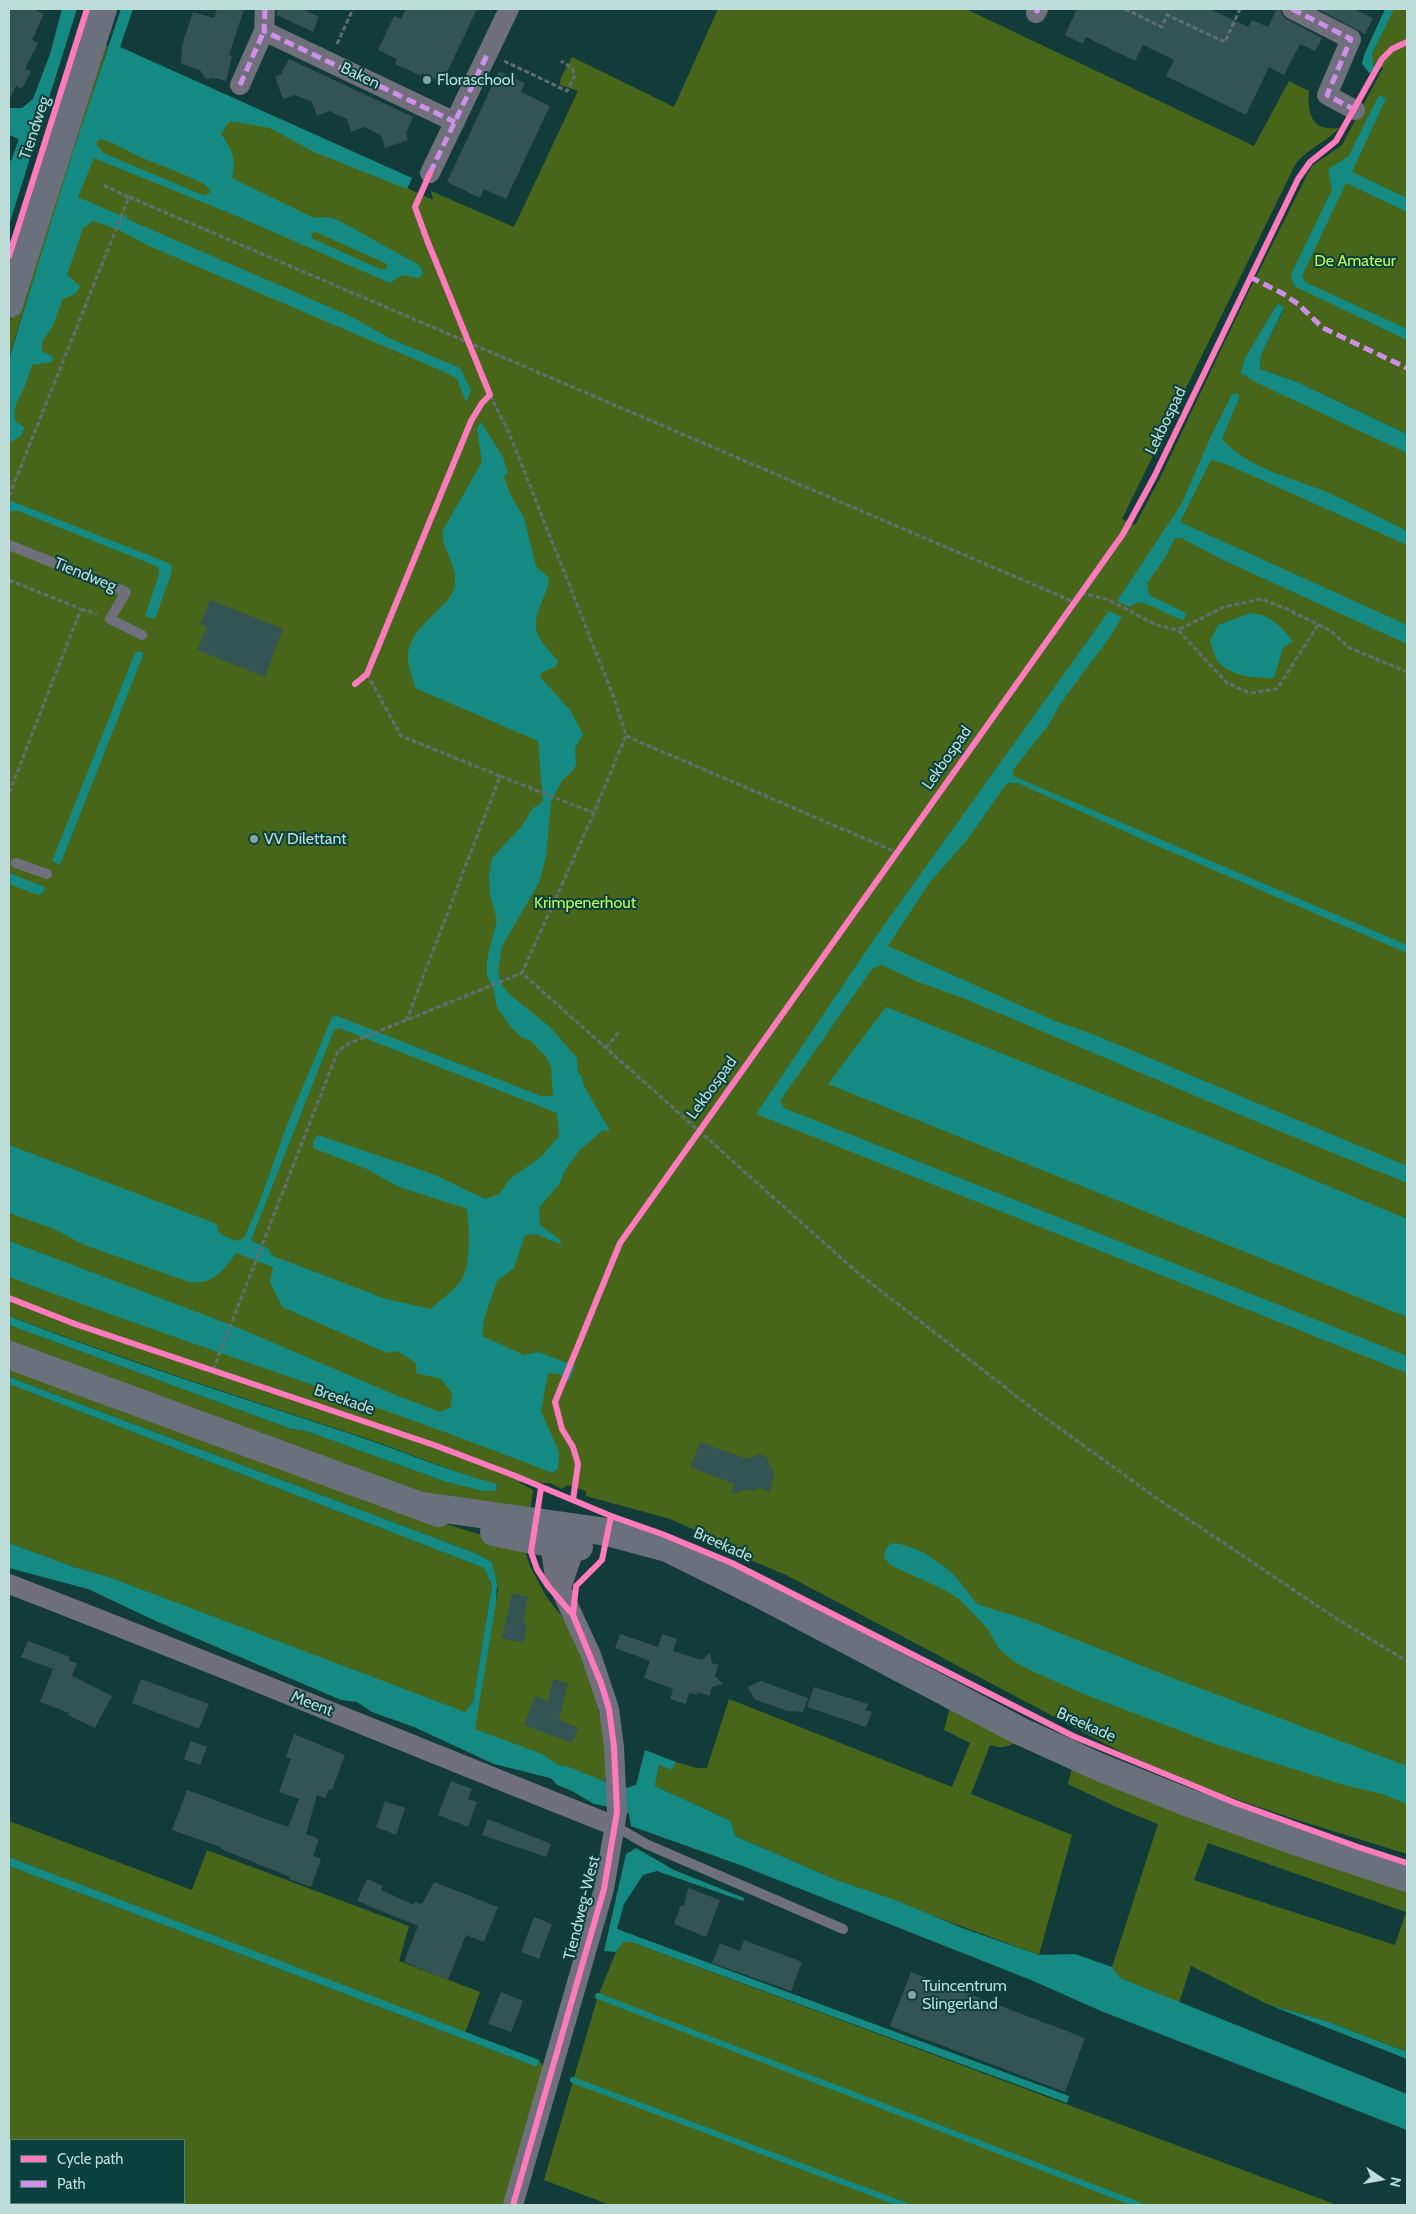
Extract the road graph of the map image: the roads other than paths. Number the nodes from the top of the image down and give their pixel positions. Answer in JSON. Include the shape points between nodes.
{"nodes":[{"id":1,"x":103,"y":9,"type":"edge"},
{"id":2,"x":265,"y":9,"type":"edge"},
{"id":3,"x":509,"y":9,"type":"edge"},
{"id":4,"x":1292,"y":9,"type":"edge"},
{"id":5,"x":264,"y":31,"type":"junction"},
{"id":6,"x":240,"y":85,"type":"dead end"},
{"id":7,"x":1355,"y":110,"type":"dead end"},
{"id":8,"x":455,"y":122,"type":"junction"},
{"id":9,"x":430,"y":173,"type":"dead end"},
{"id":10,"x":9,"y":304,"type":"edge"},
{"id":11,"x":9,"y":545,"type":"edge"},
{"id":12,"x":142,"y":635,"type":"dead end"},
{"id":13,"x":16,"y":862,"type":"dead end"},
{"id":14,"x":47,"y":874,"type":"dead end"},
{"id":15,"x":9,"y":1355,"type":"edge"},
{"id":16,"x":564,"y":1536,"type":"junction"},
{"id":17,"x":9,"y":1584,"type":"edge"},
{"id":18,"x":616,"y":1819,"type":"junction"},
{"id":19,"x":1407,"y":1878,"type":"edge"},
{"id":20,"x":843,"y":1930,"type":"dead end"},
{"id":21,"x":513,"y":2205,"type":"edge"}],
"edges":[{"from":1,"to":10,"type":"main road","name":"Tiendweg"},
{"from":2,"to":5,"type":"street"},
{"from":3,"to":8,"type":"street"},
{"from":4,"to":7,"type":"street","via":[[1351,39],[1327,95]]},
{"from":5,"to":6,"type":"street"},
{"from":5,"to":8,"type":"street","name":"Baken"},
{"from":8,"to":9,"type":"street"},
{"from":11,"to":12,"type":"lane","name":"Tiendweg","via":[[126,592],[110,619]]},
{"from":13,"to":14,"type":"lane"},
{"from":15,"to":16,"type":"main road","name":"Breekade","via":[[423,1506]]},
{"from":16,"to":18,"type":"street","name":"Tiendweg-West","via":[[561,1588],[591,1655],[608,1709],[614,1747]]},
{"from":16,"to":19,"type":"main road","name":"Breekade","via":[[713,1572],[1020,1731],[1099,1767],[1289,1839]]},
{"from":17,"to":18,"type":"street","name":"Meent","via":[[429,1750]]},
{"from":18,"to":20,"type":"lane","via":[[646,1844]]},
{"from":18,"to":21,"type":"street","name":"Tiendweg-West","via":[[604,1890]]}]}
